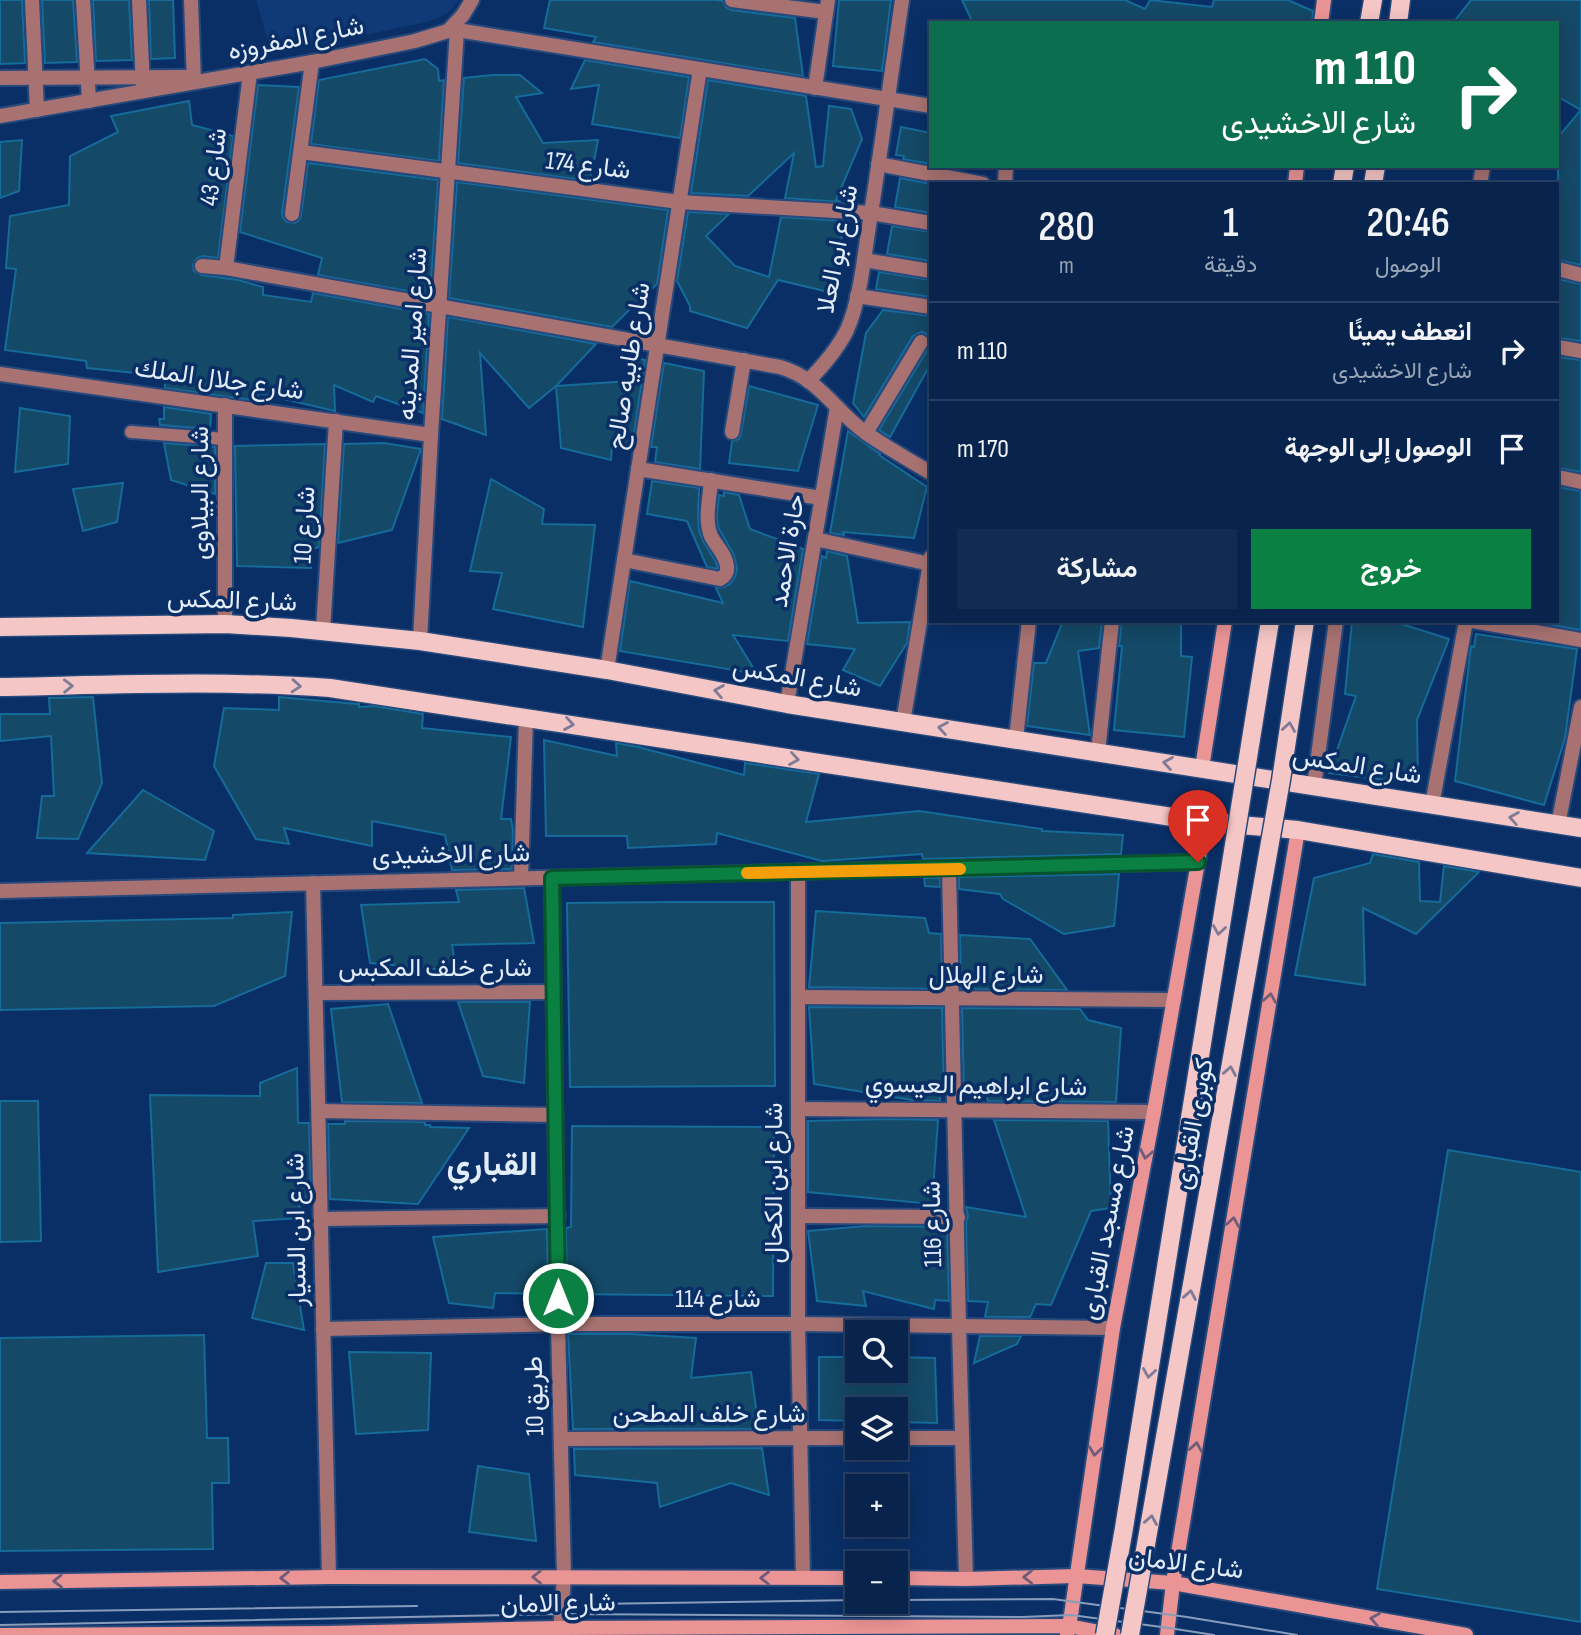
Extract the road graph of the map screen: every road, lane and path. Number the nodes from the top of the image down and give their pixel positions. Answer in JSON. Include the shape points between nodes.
{"nodes":[{"id":1,"x":32,"y":0,"type":"edge"},
{"id":2,"x":83,"y":0,"type":"edge"},
{"id":3,"x":139,"y":0,"type":"edge"},
{"id":4,"x":191,"y":0,"type":"edge"},
{"id":5,"x":472,"y":0,"type":"edge"},
{"id":6,"x":732,"y":0,"type":"edge"},
{"id":7,"x":902,"y":0,"type":"edge"},
{"id":8,"x":1324,"y":0,"type":"edge"},
{"id":9,"x":1373,"y":0,"type":"edge"},
{"id":10,"x":1401,"y":0,"type":"edge"},
{"id":11,"x":827,"y":6,"type":"edge"},
{"id":12,"x":1321,"y":21,"type":"edge"},
{"id":13,"x":1369,"y":21,"type":"edge"},
{"id":14,"x":1398,"y":21,"type":"edge"},
{"id":15,"x":452,"y":30,"type":"junction"},
{"id":16,"x":312,"y":62,"type":"junction"},
{"id":17,"x":700,"y":69,"type":"junction"},
{"id":18,"x":250,"y":73,"type":"junction"},
{"id":19,"x":0,"y":78,"type":"edge"},
{"id":20,"x":36,"y":78,"type":"junction"},
{"id":21,"x":88,"y":78,"type":"junction"},
{"id":22,"x":194,"y":80,"type":"junction"},
{"id":23,"x":143,"y":84,"type":"junction"},
{"id":24,"x":814,"y":88,"type":"junction"},
{"id":25,"x":888,"y":99,"type":"junction"},
{"id":26,"x":89,"y":101,"type":"junction"},
{"id":27,"x":929,"y":106,"type":"edge"},
{"id":28,"x":37,"y":110,"type":"junction"},
{"id":29,"x":0,"y":117,"type":"edge"},
{"id":30,"x":301,"y":152,"type":"junction"},
{"id":31,"x":878,"y":164,"type":"junction"},
{"id":32,"x":449,"y":172,"type":"junction"},
{"id":33,"x":972,"y":182,"type":"edge"},
{"id":34,"x":679,"y":202,"type":"junction"},
{"id":35,"x":871,"y":213,"type":"junction"},
{"id":36,"x":292,"y":214,"type":"dead end"},
{"id":37,"x":929,"y":223,"type":"edge"},
{"id":38,"x":863,"y":260,"type":"junction"},
{"id":39,"x":202,"y":266,"type":"dead end"},
{"id":40,"x":226,"y":268,"type":"junction"},
{"id":41,"x":1559,"y":270,"type":"edge"},
{"id":42,"x":929,"y":271,"type":"edge"},
{"id":43,"x":1581,"y":275,"type":"edge"},
{"id":44,"x":857,"y":296,"type":"junction"},
{"id":45,"x":440,"y":307,"type":"junction"},
{"id":46,"x":929,"y":307,"type":"edge"},
{"id":47,"x":920,"y":342,"type":"dead end"},
{"id":48,"x":657,"y":344,"type":"junction"},
{"id":49,"x":1559,"y":347,"type":"edge"},
{"id":50,"x":1581,"y":351,"type":"edge"},
{"id":51,"x":744,"y":360,"type":"junction"},
{"id":52,"x":0,"y":374,"type":"edge"},
{"id":53,"x":808,"y":381,"type":"junction"},
{"id":54,"x":225,"y":405,"type":"junction"},
{"id":55,"x":837,"y":407,"type":"junction"},
{"id":56,"x":336,"y":421,"type":"junction"},
{"id":57,"x":131,"y":432,"type":"dead end"},
{"id":58,"x":732,"y":432,"type":"dead end"},
{"id":59,"x":866,"y":433,"type":"junction"},
{"id":60,"x":431,"y":435,"type":"junction"},
{"id":61,"x":225,"y":439,"type":"junction"},
{"id":62,"x":638,"y":469,"type":"junction"},
{"id":63,"x":929,"y":472,"type":"edge"},
{"id":64,"x":1559,"y":477,"type":"edge"},
{"id":65,"x":711,"y":480,"type":"junction"},
{"id":66,"x":1581,"y":482,"type":"edge"},
{"id":67,"x":821,"y":498,"type":"junction"},
{"id":68,"x":815,"y":539,"type":"junction"},
{"id":69,"x":624,"y":560,"type":"junction"},
{"id":70,"x":929,"y":561,"type":"edge"},
{"id":71,"x":929,"y":567,"type":"edge"},
{"id":72,"x":1029,"y":623,"type":"edge"},
{"id":73,"x":1112,"y":623,"type":"edge"},
{"id":74,"x":1225,"y":623,"type":"edge"},
{"id":75,"x":1270,"y":623,"type":"edge"},
{"id":76,"x":1305,"y":623,"type":"edge"},
{"id":77,"x":1336,"y":623,"type":"edge"},
{"id":78,"x":1466,"y":623,"type":"edge"},
{"id":79,"x":1484,"y":623,"type":"edge"},
{"id":80,"x":225,"y":624,"type":"junction"},
{"id":81,"x":0,"y":627,"type":"edge"},
{"id":82,"x":323,"y":631,"type":"junction"},
{"id":83,"x":1581,"y":640,"type":"edge"},
{"id":84,"x":420,"y":641,"type":"junction"},
{"id":85,"x":607,"y":670,"type":"junction"},
{"id":86,"x":0,"y":687,"type":"edge"},
{"id":87,"x":788,"y":704,"type":"junction"},
{"id":88,"x":1581,"y":707,"type":"edge"},
{"id":89,"x":526,"y":718,"type":"junction"},
{"id":90,"x":904,"y":722,"type":"junction"},
{"id":91,"x":1016,"y":739,"type":"junction"},
{"id":92,"x":1098,"y":752,"type":"junction"},
{"id":93,"x":1202,"y":768,"type":"junction"},
{"id":94,"x":1314,"y":786,"type":"junction"},
{"id":95,"x":1432,"y":805,"type":"junction"},
{"id":96,"x":1205,"y":822,"type":"junction"},
{"id":97,"x":1558,"y":825,"type":"junction"},
{"id":98,"x":1581,"y":828,"type":"edge"},
{"id":99,"x":1298,"y":830,"type":"junction"},
{"id":100,"x":1198,"y":862,"type":"junction"},
{"id":101,"x":949,"y":869,"type":"junction"},
{"id":102,"x":798,"y":871,"type":"junction"},
{"id":103,"x":521,"y":878,"type":"junction"},
{"id":104,"x":552,"y":878,"type":"junction"},
{"id":105,"x":1581,"y":878,"type":"edge"},
{"id":106,"x":313,"y":883,"type":"junction"},
{"id":107,"x":0,"y":891,"type":"edge"},
{"id":108,"x":554,"y":992,"type":"junction"},
{"id":109,"x":316,"y":993,"type":"junction"},
{"id":110,"x":798,"y":997,"type":"junction"},
{"id":111,"x":953,"y":999,"type":"junction"},
{"id":112,"x":1174,"y":1000,"type":"junction"},
{"id":113,"x":798,"y":1109,"type":"junction"},
{"id":114,"x":955,"y":1110,"type":"junction"},
{"id":115,"x":319,"y":1111,"type":"junction"},
{"id":116,"x":1154,"y":1112,"type":"junction"},
{"id":117,"x":556,"y":1115,"type":"junction"},
{"id":118,"x":558,"y":1216,"type":"junction"},
{"id":119,"x":798,"y":1216,"type":"junction"},
{"id":120,"x":958,"y":1217,"type":"junction"},
{"id":121,"x":321,"y":1219,"type":"junction"},
{"id":122,"x":798,"y":1324,"type":"junction"},
{"id":123,"x":558,"y":1325,"type":"junction"},
{"id":124,"x":959,"y":1327,"type":"junction"},
{"id":125,"x":1113,"y":1328,"type":"junction"},
{"id":126,"x":323,"y":1329,"type":"junction"},
{"id":127,"x":845,"y":1438,"type":"edge"},
{"id":128,"x":908,"y":1438,"type":"edge"},
{"id":129,"x":962,"y":1438,"type":"junction"},
{"id":130,"x":561,"y":1439,"type":"junction"},
{"id":131,"x":800,"y":1439,"type":"junction"},
{"id":132,"x":1076,"y":1576,"type":"junction"},
{"id":133,"x":329,"y":1577,"type":"junction"},
{"id":134,"x":564,"y":1577,"type":"junction"},
{"id":135,"x":803,"y":1578,"type":"junction"},
{"id":136,"x":845,"y":1578,"type":"edge"},
{"id":137,"x":908,"y":1578,"type":"edge"},
{"id":138,"x":966,"y":1579,"type":"junction"},
{"id":139,"x":0,"y":1581,"type":"edge"},
{"id":140,"x":1173,"y":1583,"type":"junction"},
{"id":141,"x":1068,"y":1630,"type":"edge"},
{"id":142,"x":560,"y":1632,"type":"edge"},
{"id":143,"x":327,"y":1634,"type":"edge"},
{"id":144,"x":0,"y":1635,"type":"edge"},
{"id":145,"x":1105,"y":1635,"type":"edge"},
{"id":146,"x":1115,"y":1635,"type":"edge"},
{"id":147,"x":1130,"y":1635,"type":"edge"},
{"id":148,"x":1167,"y":1635,"type":"edge"},
{"id":149,"x":1466,"y":1635,"type":"edge"}],
"edges":[{"from":1,"to":20,"type":"street"},
{"from":2,"to":21,"type":"street"},
{"from":3,"to":23,"type":"street"},
{"from":4,"to":22,"type":"street"},
{"from":5,"to":15,"type":"street"},
{"from":6,"to":11,"type":"street"},
{"from":7,"to":25,"type":"street","name":"شارع ابو العلا"},
{"from":8,"to":12,"type":"street"},
{"from":9,"to":13,"type":"main road"},
{"from":10,"to":14,"type":"main road"},
{"from":11,"to":24,"type":"street"},
{"from":15,"to":16,"type":"street","name":"شارع المفروزه"},
{"from":15,"to":17,"type":"street","name":"شارع المفروزه"},
{"from":15,"to":32,"type":"street","name":"شارع امير المدينه"},
{"from":16,"to":18,"type":"street","name":"شارع المفروزه"},
{"from":16,"to":30,"type":"street"},
{"from":17,"to":24,"type":"street","name":"شارع المفروزه"},
{"from":17,"to":34,"type":"street","name":"شارع طابيه صالح"},
{"from":18,"to":22,"type":"street","name":"شارع المفروزه"},
{"from":18,"to":40,"type":"street","name":"شارع 43"},
{"from":19,"to":20,"type":"street"},
{"from":20,"to":21,"type":"street"},
{"from":20,"to":28,"type":"street"},
{"from":21,"to":23,"type":"street"},
{"from":21,"to":26,"type":"street"},
{"from":22,"to":23,"type":"street","name":"شارع المفروزه"},
{"from":23,"to":26,"type":"street","name":"شارع المفروزه"},
{"from":24,"to":25,"type":"street","name":"شارع المفروزه"},
{"from":25,"to":27,"type":"street","name":"شارع المفروزه"},
{"from":25,"to":31,"type":"street","name":"شارع ابو العلا"},
{"from":26,"to":28,"type":"street","name":"شارع المفروزه"},
{"from":28,"to":29,"type":"street","name":"شارع المفروزه"},
{"from":30,"to":32,"type":"street","name":"شارع 174"},
{"from":30,"to":36,"type":"street"},
{"from":31,"to":33,"type":"street"},
{"from":31,"to":35,"type":"street","name":"شارع ابو العلا"},
{"from":32,"to":34,"type":"street","name":"شارع 174"},
{"from":32,"to":45,"type":"street","name":"شارع امير المدينه"},
{"from":34,"to":35,"type":"street","name":"شارع 174"},
{"from":34,"to":48,"type":"street","name":"شارع طابيه صالح"},
{"from":35,"to":37,"type":"street","name":"شارع 174"},
{"from":35,"to":38,"type":"street","name":"شارع ابو العلا"},
{"from":38,"to":42,"type":"street"},
{"from":38,"to":44,"type":"street","name":"شارع ابو العلا"},
{"from":39,"to":40,"type":"street"},
{"from":40,"to":45,"type":"street"},
{"from":41,"to":43,"type":"street"},
{"from":44,"to":46,"type":"street"},
{"from":44,"to":53,"type":"street","name":"شارع ابو العلا","via":[[837,348]]},
{"from":45,"to":48,"type":"street"},
{"from":45,"to":60,"type":"street","name":"شارع امير المدينه"},
{"from":47,"to":59,"type":"street"},
{"from":48,"to":51,"type":"street"},
{"from":48,"to":62,"type":"street","name":"شارع طابيه صالح"},
{"from":49,"to":50,"type":"street"},
{"from":51,"to":53,"type":"street","via":[[790,370]]},
{"from":51,"to":58,"type":"street"},
{"from":52,"to":54,"type":"street","name":"شارع جلال الملك"},
{"from":53,"to":55,"type":"street"},
{"from":54,"to":56,"type":"street","name":"شارع جلال الملك"},
{"from":54,"to":61,"type":"street","name":"شارع البيلاوى"},
{"from":55,"to":59,"type":"street"},
{"from":55,"to":67,"type":"street","name":"حارة الاحمد"},
{"from":56,"to":60,"type":"street","name":"شارع جلال الملك"},
{"from":56,"to":82,"type":"street","name":"شارع 10"},
{"from":57,"to":61,"type":"lane"},
{"from":59,"to":63,"type":"street"},
{"from":60,"to":84,"type":"street","name":"شارع امير المدينه"},
{"from":61,"to":80,"type":"street","name":"شارع البيلاوى"},
{"from":62,"to":65,"type":"street"},
{"from":62,"to":69,"type":"street","name":"شارع طابيه صالح"},
{"from":64,"to":66,"type":"street"},
{"from":65,"to":67,"type":"street"},
{"from":65,"to":69,"type":"street","via":[[708,523],[727,563],[724,577]]},
{"from":67,"to":68,"type":"street","name":"حارة الاحمد"},
{"from":68,"to":70,"type":"street"},
{"from":68,"to":87,"type":"street","name":"حارة الاحمد"},
{"from":69,"to":85,"type":"street","name":"شارع طابيه صالح"},
{"from":71,"to":90,"type":"street"},
{"from":72,"to":91,"type":"street"},
{"from":73,"to":92,"type":"street"},
{"from":74,"to":93,"type":"street"},
{"from":75,"to":145,"type":"main road","name":"كوبرى القبارى","one_way":true,"bridge":true},
{"from":147,"to":76,"type":"main road","name":"كوبرى القبارى","one_way":true,"bridge":true},
{"from":77,"to":94,"type":"street"},
{"from":78,"to":95,"type":"street"},
{"from":79,"to":83,"type":"street"},
{"from":80,"to":81,"type":"main road","name":"شارع المكس"},
{"from":80,"to":82,"type":"main road","name":"شارع المكس"},
{"from":82,"to":84,"type":"main road","name":"شارع المكس"},
{"from":84,"to":85,"type":"main road","name":"شارع المكس"},
{"from":87,"to":85,"type":"main road","name":"شارع المكس","one_way":true},
{"from":86,"to":89,"type":"main road","one_way":true,"via":[[281,685],[330,688]]},
{"from":87,"to":90,"type":"main road","name":"شارع المكس"},
{"from":88,"to":97,"type":"street"},
{"from":89,"to":96,"type":"main road","one_way":true},
{"from":89,"to":103,"type":"street"},
{"from":91,"to":90,"type":"main road","name":"شارع المكس","one_way":true},
{"from":91,"to":92,"type":"main road","name":"شارع المكس"},
{"from":93,"to":92,"type":"main road","name":"شارع المكس","one_way":true},
{"from":93,"to":94,"type":"main road","name":"شارع المكس"},
{"from":94,"to":95,"type":"main road","name":"شارع المكس"},
{"from":97,"to":95,"type":"main road","name":"شارع المكس","one_way":true},
{"from":96,"to":99,"type":"main road"},
{"from":96,"to":100,"type":"street","name":"شارع مسجد القبارى"},
{"from":97,"to":98,"type":"main road","name":"شارع المكس"},
{"from":99,"to":105,"type":"main road"},
{"from":140,"to":99,"type":"street","one_way":true},
{"from":100,"to":101,"type":"street","name":"شارع الاخشيدى"},
{"from":100,"to":112,"type":"street","name":"شارع مسجد القبارى"},
{"from":101,"to":102,"type":"street","name":"شارع الاخشيدى"},
{"from":101,"to":111,"type":"street","name":"شارع 116"},
{"from":102,"to":104,"type":"street","name":"شارع الاخشيدى"},
{"from":102,"to":110,"type":"street","name":"شارع ابن الكحال"},
{"from":103,"to":104,"type":"street","name":"شارع الاخشيدى"},
{"from":103,"to":106,"type":"street","name":"شارع الاخشيدى"},
{"from":104,"to":108,"type":"street","name":"طريق 10"},
{"from":106,"to":107,"type":"street","name":"شارع الاخشيدى"},
{"from":106,"to":109,"type":"street","name":"شارع ابن السيار"},
{"from":108,"to":109,"type":"street","name":"شارع خلف المكبس"},
{"from":108,"to":117,"type":"street","name":"طريق 10"},
{"from":109,"to":115,"type":"street","name":"شارع ابن السيار"},
{"from":110,"to":111,"type":"street","name":"شارع الهلال"},
{"from":110,"to":113,"type":"street","name":"شارع ابن الكحال"},
{"from":111,"to":112,"type":"street","name":"شارع الهلال"},
{"from":111,"to":114,"type":"street","name":"شارع 116"},
{"from":112,"to":116,"type":"street","name":"شارع مسجد القبارى"},
{"from":113,"to":114,"type":"street","name":"شارع ابراهيم العيسوي"},
{"from":113,"to":119,"type":"street","name":"شارع ابن الكحال"},
{"from":114,"to":116,"type":"street","name":"شارع ابراهيم العيسوي"},
{"from":114,"to":120,"type":"street","name":"شارع 116"},
{"from":115,"to":117,"type":"street"},
{"from":115,"to":121,"type":"street","name":"شارع ابن السيار"},
{"from":116,"to":125,"type":"street","name":"شارع مسجد القبارى","one_way":true},
{"from":117,"to":118,"type":"street","name":"طريق 10"},
{"from":118,"to":121,"type":"street"},
{"from":118,"to":123,"type":"street","name":"طريق 10"},
{"from":119,"to":120,"type":"street"},
{"from":119,"to":122,"type":"street","name":"شارع ابن الكحال"},
{"from":120,"to":124,"type":"street","name":"شارع 116"},
{"from":121,"to":126,"type":"street","name":"شارع ابن السيار"},
{"from":122,"to":123,"type":"street","name":"شارع 114"},
{"from":122,"to":124,"type":"street","name":"شارع 114"},
{"from":122,"to":131,"type":"street","name":"شارع ابن الكحال"},
{"from":123,"to":126,"type":"street","name":"شارع 114"},
{"from":123,"to":130,"type":"street","name":"طريق 10"},
{"from":124,"to":125,"type":"street","name":"شارع 114"},
{"from":124,"to":129,"type":"street","name":"شارع 116"},
{"from":125,"to":132,"type":"street","name":"شارع مسجد القبارى","one_way":true},
{"from":126,"to":133,"type":"street","name":"شارع ابن السيار"},
{"from":127,"to":131,"type":"street","name":"شارع خلف المطحن"},
{"from":128,"to":129,"type":"street"},
{"from":129,"to":138,"type":"street","name":"شارع 116"},
{"from":130,"to":131,"type":"street","name":"شارع خلف المطحن"},
{"from":130,"to":134,"type":"street","name":"طريق 10"},
{"from":131,"to":135,"type":"street","name":"شارع ابن الكحال"},
{"from":132,"to":138,"type":"street","name":"شارع الامان","one_way":true},
{"from":132,"to":140,"type":"street","name":"شارع الامان"},
{"from":132,"to":141,"type":"street","name":"شارع مسجد القبارى"},
{"from":134,"to":133,"type":"street","name":"شارع الامان","one_way":true},
{"from":133,"to":139,"type":"street","name":"شارع الامان","one_way":true},
{"from":135,"to":134,"type":"street","name":"شارع الامان","one_way":true},
{"from":134,"to":142,"type":"street","name":"طريق 10"},
{"from":135,"to":136,"type":"street","name":"شارع الامان"},
{"from":137,"to":138,"type":"street","name":"شارع الامان"},
{"from":140,"to":148,"type":"street"},
{"from":149,"to":140,"type":"street","name":"شارع الامان","one_way":true},
{"from":141,"to":142,"type":"street","name":"شارع الامان"},
{"from":141,"to":146,"type":"street","name":"شارع الامان"},
{"from":142,"to":143,"type":"street","name":"شارع الامان"},
{"from":143,"to":144,"type":"street","name":"شارع الامان"}]}
